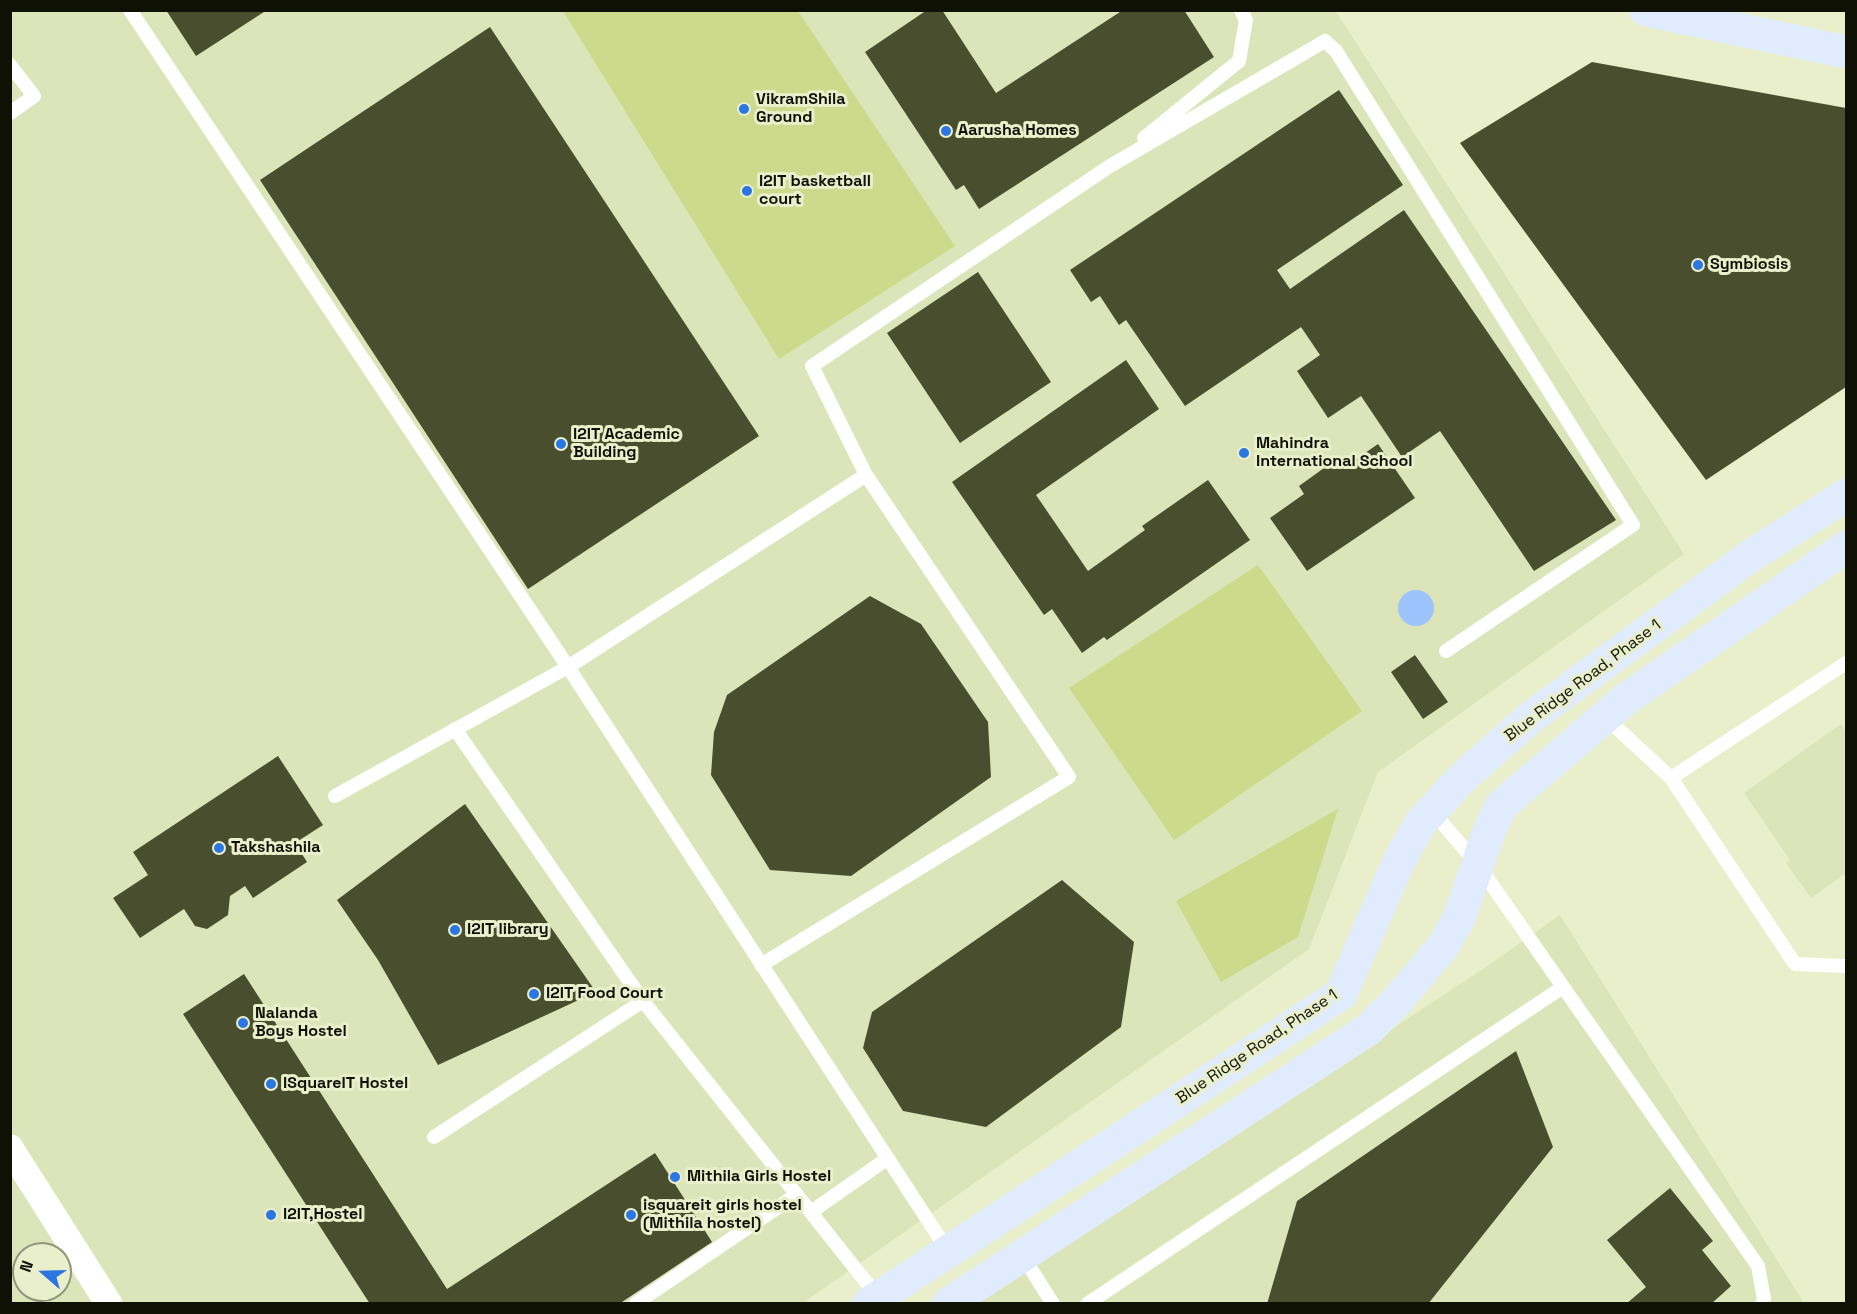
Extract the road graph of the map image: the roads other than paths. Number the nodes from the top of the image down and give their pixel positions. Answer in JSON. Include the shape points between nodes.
{"nodes":[{"id":1,"x":130,"y":10,"type":"edge"},
{"id":2,"x":1241,"y":10,"type":"edge"},
{"id":3,"x":1646,"y":10,"type":"edge"},
{"id":4,"x":1846,"y":52,"type":"edge"},
{"id":5,"x":10,"y":65,"type":"edge"},
{"id":6,"x":10,"y":113,"type":"edge"},
{"id":7,"x":1110,"y":166,"type":"junction"},
{"id":8,"x":866,"y":475,"type":"junction"},
{"id":9,"x":1846,"y":495,"type":"edge"},
{"id":10,"x":1846,"y":547,"type":"edge"},
{"id":11,"x":1446,"y":651,"type":"dead end"},
{"id":12,"x":1846,"y":663,"type":"edge"},
{"id":13,"x":568,"y":667,"type":"junction"},
{"id":14,"x":1604,"y":716,"type":"junction"},
{"id":15,"x":455,"y":729,"type":"junction"},
{"id":16,"x":1671,"y":778,"type":"junction"},
{"id":17,"x":335,"y":796,"type":"dead end"},
{"id":18,"x":1432,"y":811,"type":"junction"},
{"id":19,"x":1478,"y":865,"type":"junction"},
{"id":20,"x":761,"y":965,"type":"junction"},
{"id":21,"x":1846,"y":966,"type":"edge"},
{"id":22,"x":1563,"y":987,"type":"junction"},
{"id":23,"x":643,"y":1001,"type":"junction"},
{"id":24,"x":434,"y":1137,"type":"dead end"},
{"id":25,"x":10,"y":1148,"type":"edge"},
{"id":26,"x":888,"y":1158,"type":"junction"},
{"id":27,"x":796,"y":1194,"type":"junction"},
{"id":28,"x":811,"y":1212,"type":"junction"},
{"id":29,"x":948,"y":1251,"type":"junction"},
{"id":30,"x":1022,"y":1255,"type":"junction"},
{"id":31,"x":1108,"y":1298,"type":"edge"},
{"id":32,"x":873,"y":1300,"type":"edge"},
{"id":33,"x":109,"y":1304,"type":"edge"},
{"id":34,"x":634,"y":1304,"type":"edge"},
{"id":35,"x":948,"y":1304,"type":"edge"},
{"id":36,"x":1053,"y":1304,"type":"edge"},
{"id":37,"x":1087,"y":1304,"type":"edge"},
{"id":38,"x":1762,"y":1304,"type":"edge"}],
"edges":[{"from":1,"to":13,"type":"lane"},
{"from":2,"to":7,"type":"lane","via":[[1246,20],[1239,61]]},
{"from":3,"to":4,"type":"street"},
{"from":5,"to":6,"type":"lane","via":[[34,96]]},
{"from":7,"to":8,"type":"lane","via":[[812,366]]},
{"from":7,"to":11,"type":"lane","via":[[1325,41],[1336,51],[1633,525]]},
{"from":8,"to":13,"type":"lane"},
{"from":8,"to":20,"type":"lane","via":[[1069,777]]},
{"from":9,"to":18,"type":"street","name":"Blue Ridge Road, Phase 1","via":[[1749,557],[1532,717],[1486,756]]},
{"from":10,"to":14,"type":"street"},
{"from":12,"to":16,"type":"lane"},
{"from":13,"to":15,"type":"lane"},
{"from":13,"to":20,"type":"lane"},
{"from":14,"to":16,"type":"lane"},
{"from":14,"to":19,"type":"street","via":[[1502,806]]},
{"from":15,"to":17,"type":"lane"},
{"from":15,"to":23,"type":"lane"},
{"from":16,"to":21,"type":"lane","via":[[1795,964]]},
{"from":18,"to":19,"type":"lane"},
{"from":18,"to":29,"type":"street","name":"Blue Ridge Road, Phase 1","via":[[1398,863],[1341,994]]},
{"from":19,"to":22,"type":"lane"},
{"from":19,"to":30,"type":"street","via":[[1459,918],[1444,945],[1369,1029]]},
{"from":20,"to":26,"type":"lane"},
{"from":22,"to":31,"type":"lane"},
{"from":22,"to":38,"type":"lane","via":[[1758,1266]]},
{"from":23,"to":24,"type":"lane"},
{"from":23,"to":27,"type":"lane"},
{"from":25,"to":33,"type":"street"},
{"from":26,"to":28,"type":"lane"},
{"from":26,"to":29,"type":"lane"},
{"from":27,"to":28,"type":"lane"},
{"from":27,"to":34,"type":"lane"},
{"from":28,"to":32,"type":"lane"},
{"from":29,"to":32,"type":"street","name":"Blue Ridge Road, Phase 1"},
{"from":30,"to":35,"type":"street"},
{"from":30,"to":36,"type":"lane"},
{"from":31,"to":37,"type":"lane"}]}
